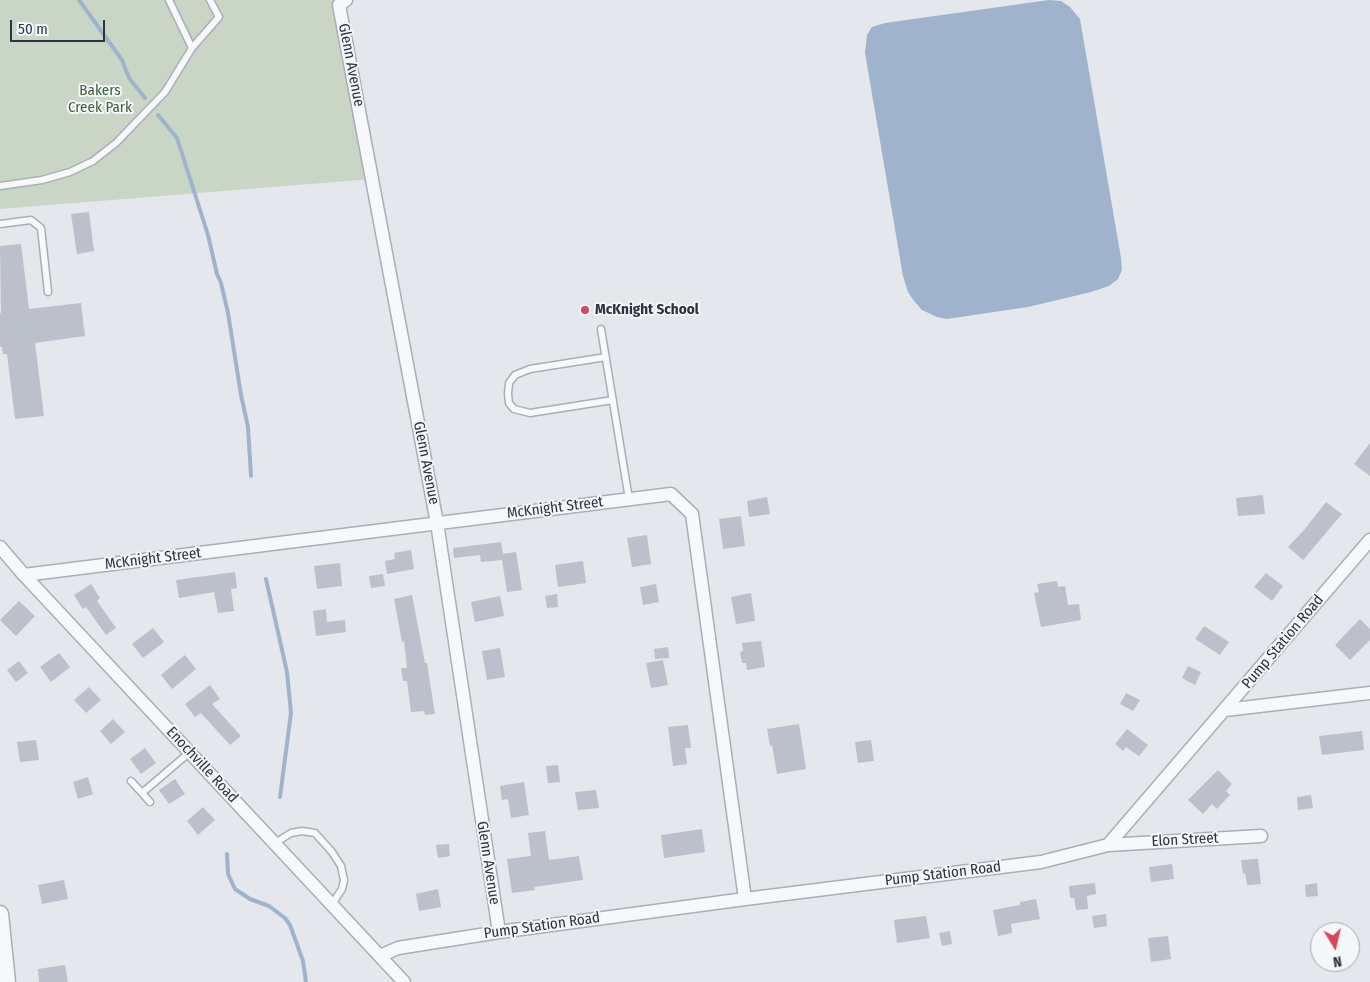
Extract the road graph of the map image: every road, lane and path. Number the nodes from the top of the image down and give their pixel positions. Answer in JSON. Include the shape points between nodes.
{"nodes":[{"id":1,"x":169,"y":0,"type":"edge"},
{"id":2,"x":210,"y":0,"type":"edge"},
{"id":3,"x":346,"y":0,"type":"edge"},
{"id":4,"x":192,"y":48,"type":"junction"},
{"id":5,"x":0,"y":186,"type":"edge"},
{"id":6,"x":0,"y":224,"type":"edge"},
{"id":7,"x":48,"y":292,"type":"dead end"},
{"id":8,"x":601,"y":329,"type":"dead end"},
{"id":9,"x":606,"y":357,"type":"junction"},
{"id":10,"x":613,"y":400,"type":"junction"},
{"id":11,"x":629,"y":499,"type":"junction"},
{"id":12,"x":437,"y":523,"type":"junction"},
{"id":13,"x":1370,"y":540,"type":"edge"},
{"id":14,"x":0,"y":547,"type":"edge"},
{"id":15,"x":24,"y":575,"type":"junction"},
{"id":16,"x":1370,"y":693,"type":"edge"},
{"id":17,"x":1225,"y":710,"type":"junction"},
{"id":18,"x":190,"y":752,"type":"junction"},
{"id":19,"x":131,"y":781,"type":"dead end"},
{"id":20,"x":142,"y":793,"type":"junction"},
{"id":21,"x":150,"y":802,"type":"dead end"},
{"id":22,"x":1261,"y":836,"type":"dead end"},
{"id":23,"x":275,"y":844,"type":"junction"},
{"id":24,"x":1108,"y":845,"type":"junction"},
{"id":25,"x":745,"y":899,"type":"junction"},
{"id":26,"x":332,"y":904,"type":"junction"},
{"id":27,"x":0,"y":914,"type":"edge"},
{"id":28,"x":499,"y":932,"type":"junction"},
{"id":29,"x":380,"y":956,"type":"junction"},
{"id":30,"x":7,"y":982,"type":"edge"},
{"id":31,"x":404,"y":982,"type":"edge"}],
"edges":[{"from":1,"to":4,"type":"lane"},
{"from":2,"to":4,"type":"lane","via":[[219,17]]},
{"from":3,"to":12,"type":"street","name":"Glenn Avenue","via":[[340,5]]},
{"from":4,"to":5,"type":"lane","via":[[164,92],[129,130],[93,161],[42,180]]},
{"from":6,"to":7,"type":"lane","via":[[31,220],[41,228]]},
{"from":8,"to":9,"type":"lane"},
{"from":9,"to":10,"type":"lane"},
{"from":9,"to":10,"type":"lane","via":[[530,369],[515,375],[509,384],[509,403],[514,409],[530,413]]},
{"from":10,"to":11,"type":"lane"},
{"from":11,"to":12,"type":"street","name":"McKnight Street"},
{"from":11,"to":25,"type":"street","name":"McKnight Street","via":[[671,494],[692,514]]},
{"from":12,"to":15,"type":"street","name":"McKnight Street"},
{"from":12,"to":28,"type":"street","name":"Glenn Avenue"},
{"from":13,"to":17,"type":"street","name":"Pump Station Road"},
{"from":14,"to":15,"type":"street","name":"Enochville Road"},
{"from":15,"to":18,"type":"street","name":"Enochville Road"},
{"from":16,"to":17,"type":"street"},
{"from":17,"to":24,"type":"street","name":"Pump Station Road"},
{"from":18,"to":20,"type":"lane"},
{"from":18,"to":23,"type":"street","name":"Enochville Road"},
{"from":19,"to":20,"type":"lane"},
{"from":20,"to":21,"type":"lane"},
{"from":22,"to":24,"type":"street","name":"Elon Street"},
{"from":23,"to":26,"type":"street","name":"Enochville Road"},
{"from":23,"to":26,"type":"lane","via":[[291,833],[315,834],[341,866],[342,889]]},
{"from":24,"to":25,"type":"street","name":"Pump Station Road","via":[[1041,862]]},
{"from":25,"to":28,"type":"street","name":"Pump Station Road"},
{"from":26,"to":29,"type":"street","name":"Enochville Road"},
{"from":27,"to":30,"type":"street"},
{"from":28,"to":29,"type":"street","name":"Pump Station Road","via":[[398,948]]},
{"from":29,"to":31,"type":"street","name":"Enochville Road"}]}
